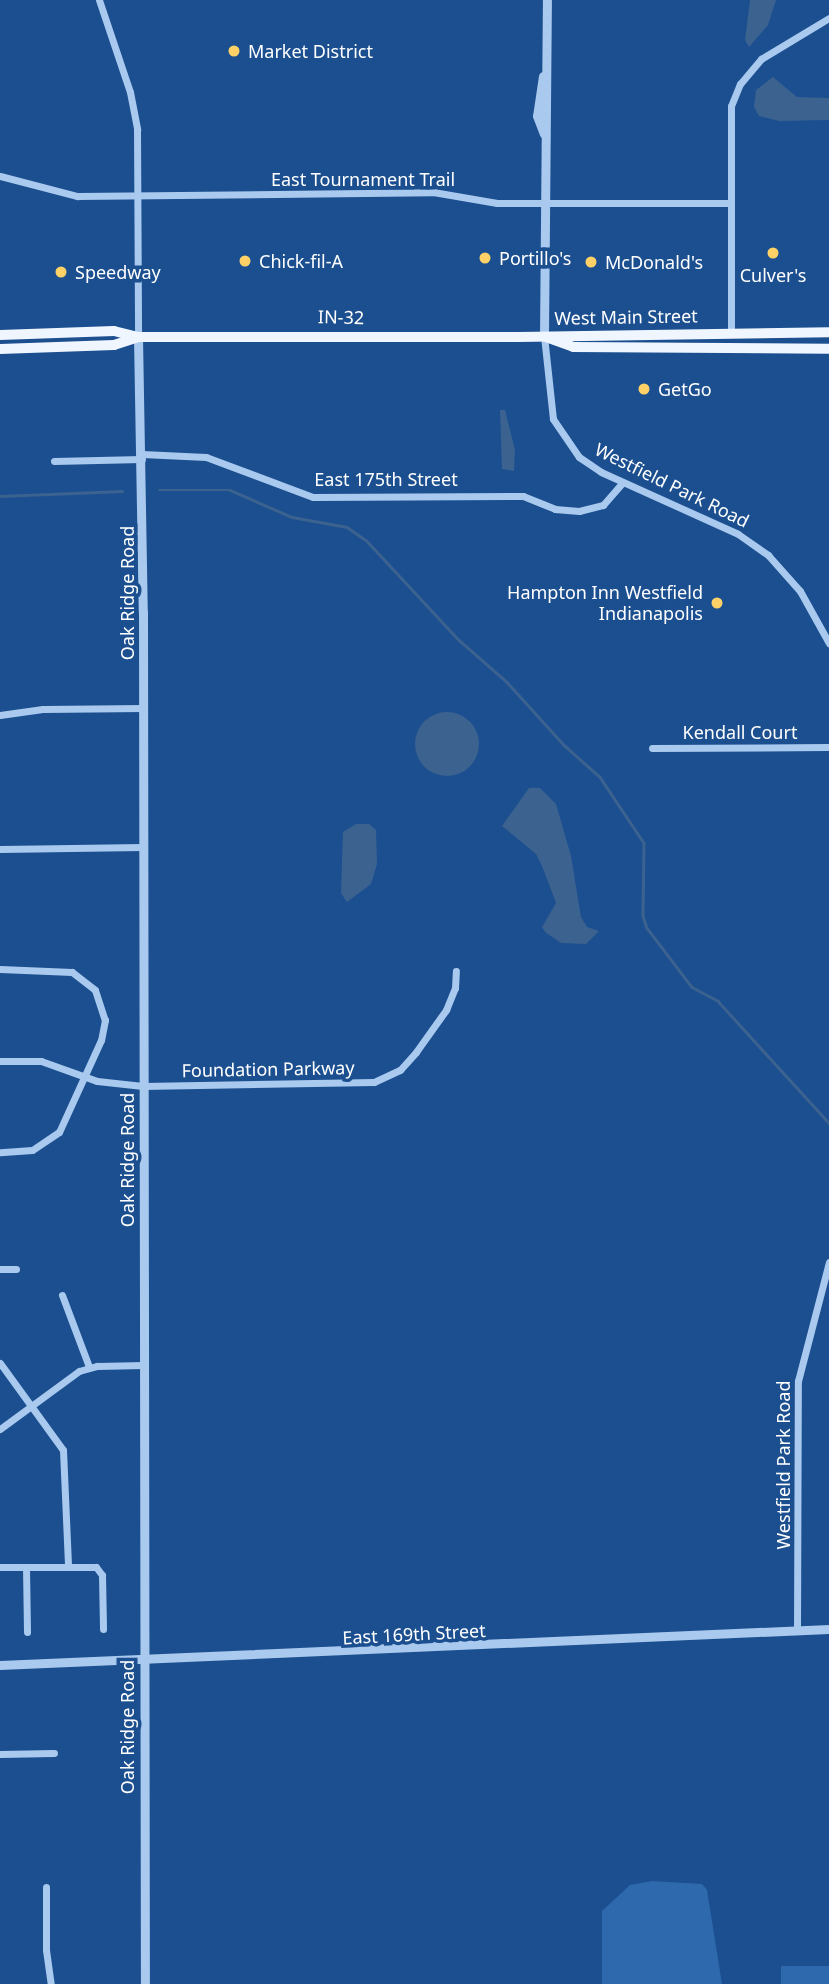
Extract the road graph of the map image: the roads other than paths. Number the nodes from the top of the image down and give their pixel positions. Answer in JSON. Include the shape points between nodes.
{"nodes":[{"id":1,"x":99,"y":0,"type":"edge"},
{"id":2,"x":547,"y":0,"type":"edge"},
{"id":3,"x":829,"y":18,"type":"edge"},
{"id":4,"x":0,"y":176,"type":"edge"},
{"id":5,"x":138,"y":196,"type":"junction"},
{"id":6,"x":728,"y":203,"type":"junction"},
{"id":7,"x":544,"y":204,"type":"junction"},
{"id":8,"x":829,"y":332,"type":"edge"},
{"id":9,"x":732,"y":333,"type":"junction"},
{"id":10,"x":0,"y":335,"type":"edge"},
{"id":11,"x":544,"y":336,"type":"junction"},
{"id":12,"x":138,"y":337,"type":"junction"},
{"id":13,"x":0,"y":349,"type":"edge"},
{"id":14,"x":829,"y":349,"type":"edge"},
{"id":15,"x":142,"y":456,"type":"junction"},
{"id":16,"x":54,"y":461,"type":"dead end"},
{"id":17,"x":624,"y":482,"type":"junction"},
{"id":18,"x":829,"y":643,"type":"edge"},
{"id":19,"x":143,"y":708,"type":"junction"},
{"id":20,"x":0,"y":715,"type":"edge"},
{"id":21,"x":829,"y":747,"type":"edge"},
{"id":22,"x":652,"y":748,"type":"dead end"},
{"id":23,"x":143,"y":847,"type":"junction"},
{"id":24,"x":0,"y":849,"type":"edge"},
{"id":25,"x":0,"y":969,"type":"edge"},
{"id":26,"x":456,"y":971,"type":"dead end"},
{"id":27,"x":0,"y":1061,"type":"edge"},
{"id":28,"x":86,"y":1077,"type":"junction"},
{"id":29,"x":143,"y":1086,"type":"junction"},
{"id":30,"x":0,"y":1152,"type":"edge"},
{"id":31,"x":829,"y":1262,"type":"edge"},
{"id":32,"x":0,"y":1269,"type":"edge"},
{"id":33,"x":16,"y":1269,"type":"dead end"},
{"id":34,"x":62,"y":1295,"type":"dead end"},
{"id":35,"x":0,"y":1363,"type":"edge"},
{"id":36,"x":144,"y":1365,"type":"junction"},
{"id":37,"x":89,"y":1367,"type":"junction"},
{"id":38,"x":32,"y":1405,"type":"junction"},
{"id":39,"x":0,"y":1429,"type":"edge"},
{"id":40,"x":68,"y":1566,"type":"junction"},
{"id":41,"x":0,"y":1567,"type":"edge"},
{"id":42,"x":26,"y":1567,"type":"junction"},
{"id":43,"x":103,"y":1629,"type":"dead end"},
{"id":44,"x":829,"y":1629,"type":"edge"},
{"id":45,"x":797,"y":1631,"type":"junction"},
{"id":46,"x":27,"y":1632,"type":"dead end"},
{"id":47,"x":143,"y":1661,"type":"junction"},
{"id":48,"x":0,"y":1665,"type":"edge"},
{"id":49,"x":0,"y":1754,"type":"edge"},
{"id":50,"x":54,"y":1754,"type":"dead end"},
{"id":51,"x":46,"y":1887,"type":"dead end"},
{"id":52,"x":51,"y":1984,"type":"edge"},
{"id":53,"x":145,"y":1984,"type":"edge"}],
"edges":[{"from":1,"to":5,"type":"street","via":[[135,112]]},
{"from":2,"to":7,"type":"street"},
{"from":3,"to":6,"type":"street","via":[[761,59],[740,84],[728,125]]},
{"from":4,"to":5,"type":"street","name":"East Tournament Trail","via":[[77,196]]},
{"from":5,"to":7,"type":"street","name":"East Tournament Trail","via":[[433,192],[496,203]]},
{"from":5,"to":12,"type":"street"},
{"from":6,"to":7,"type":"street","name":"East Tournament Trail"},
{"from":6,"to":9,"type":"street"},
{"from":7,"to":11,"type":"street"},
{"from":8,"to":9,"type":"main road","name":"West Main Street"},
{"from":9,"to":11,"type":"main road","name":"West Main Street"},
{"from":10,"to":12,"type":"main road","name":"IN-32","via":[[114,331]]},
{"from":11,"to":12,"type":"main road","name":"IN-32"},
{"from":11,"to":14,"type":"main road","name":"West Main Street","via":[[573,347]]},
{"from":11,"to":17,"type":"street","name":"Westfield Park Road","via":[[548,393],[556,426],[579,457]]},
{"from":12,"to":13,"type":"main road","name":"IN-32","via":[[114,345]]},
{"from":12,"to":15,"type":"street","name":"Oak Ridge Road"},
{"from":15,"to":16,"type":"street","name":"East 175th Street"},
{"from":15,"to":17,"type":"street","name":"East 175th Street","via":[[206,457],[313,497],[523,496],[555,509],[579,511],[603,505]]},
{"from":15,"to":19,"type":"street","name":"Oak Ridge Road"},
{"from":17,"to":18,"type":"street","name":"Westfield Park Road","via":[[723,526],[768,555],[805,597]]},
{"from":19,"to":20,"type":"street","via":[[43,709]]},
{"from":19,"to":23,"type":"street","name":"Oak Ridge Road"},
{"from":21,"to":22,"type":"street","name":"Kendall Court"},
{"from":23,"to":24,"type":"street"},
{"from":23,"to":29,"type":"street","name":"Oak Ridge Road"},
{"from":25,"to":28,"type":"street","via":[[67,971],[94,990],[105,1012],[104,1028]]},
{"from":26,"to":29,"type":"street","name":"Foundation Parkway","via":[[446,1010],[416,1052],[401,1070],[374,1082]]},
{"from":27,"to":28,"type":"street","name":"Foundation Parkway","via":[[41,1061]]},
{"from":28,"to":29,"type":"street","name":"Foundation Parkway"},
{"from":28,"to":30,"type":"street","via":[[64,1126],[51,1140],[32,1150]]},
{"from":29,"to":36,"type":"street","name":"Oak Ridge Road"},
{"from":31,"to":45,"type":"street","name":"Westfield Park Road","via":[[799,1381]]},
{"from":32,"to":33,"type":"street"},
{"from":34,"to":37,"type":"street"},
{"from":35,"to":38,"type":"street"},
{"from":36,"to":37,"type":"street"},
{"from":36,"to":47,"type":"street","name":"Oak Ridge Road"},
{"from":37,"to":38,"type":"street"},
{"from":38,"to":39,"type":"street"},
{"from":38,"to":40,"type":"street","via":[[65,1457]]},
{"from":40,"to":42,"type":"street"},
{"from":40,"to":43,"type":"street","via":[[93,1566],[102,1572]]},
{"from":41,"to":42,"type":"street"},
{"from":42,"to":46,"type":"street"},
{"from":44,"to":45,"type":"street","name":"East 169th Street"},
{"from":45,"to":47,"type":"street","name":"East 169th Street"},
{"from":47,"to":48,"type":"street","name":"East 169th Street"},
{"from":47,"to":53,"type":"street","name":"Oak Ridge Road"},
{"from":49,"to":50,"type":"street"},
{"from":51,"to":52,"type":"street"}]}
